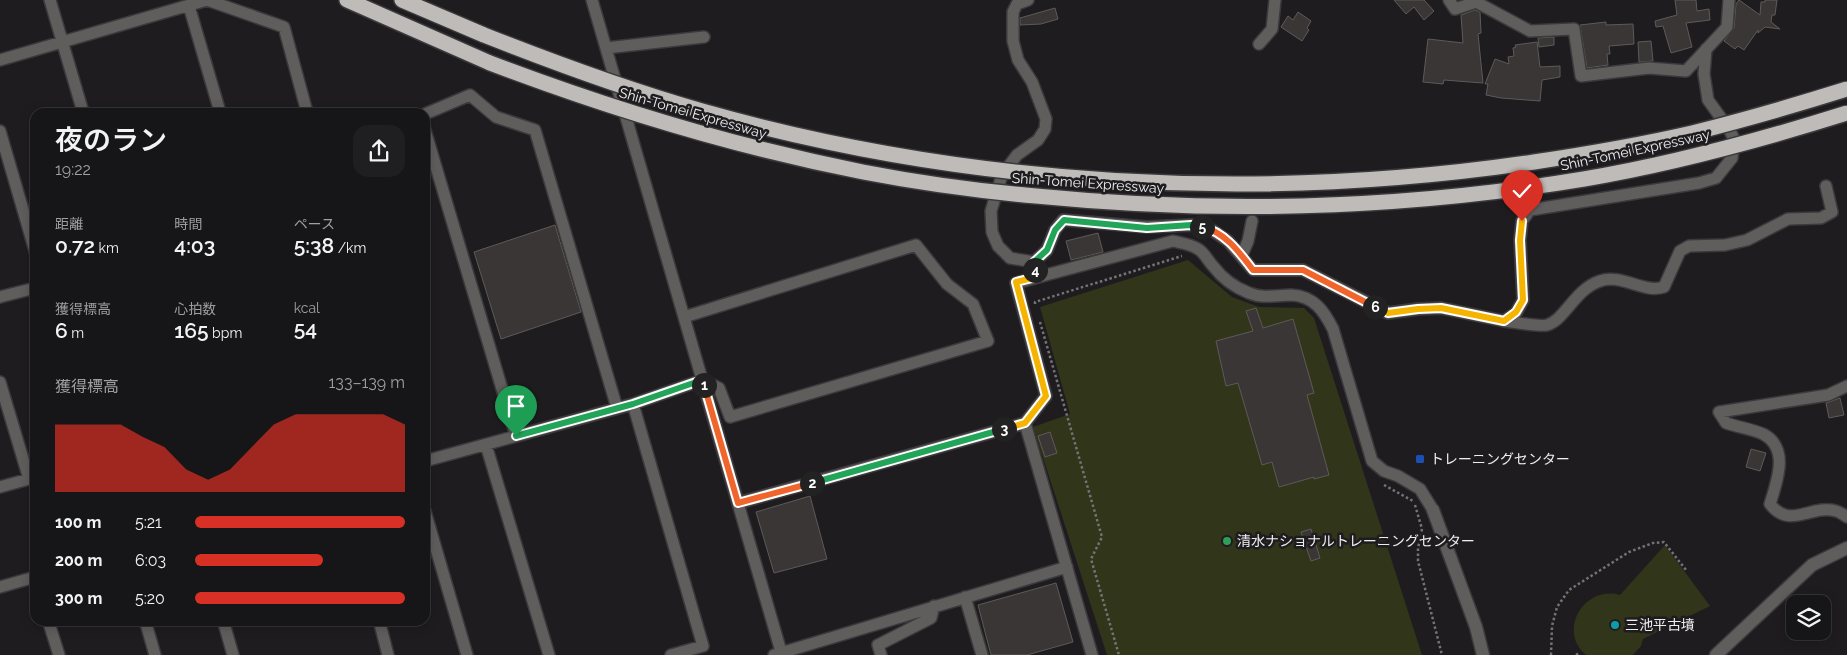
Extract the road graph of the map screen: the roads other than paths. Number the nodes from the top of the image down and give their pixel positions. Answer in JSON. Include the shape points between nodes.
{"nodes":[{"id":1,"x":50,"y":0,"type":"edge"},
{"id":2,"x":347,"y":0,"type":"edge"},
{"id":3,"x":402,"y":0,"type":"edge"},
{"id":4,"x":592,"y":0,"type":"edge"},
{"id":5,"x":1028,"y":0,"type":"edge"},
{"id":6,"x":1275,"y":0,"type":"edge"},
{"id":7,"x":1449,"y":0,"type":"edge"},
{"id":8,"x":1729,"y":0,"type":"edge"},
{"id":9,"x":189,"y":6,"type":"junction"},
{"id":10,"x":704,"y":37,"type":"dead end"},
{"id":11,"x":62,"y":42,"type":"junction"},
{"id":12,"x":1260,"y":44,"type":"dead end"},
{"id":13,"x":606,"y":48,"type":"junction"},
{"id":14,"x":1706,"y":49,"type":"junction"},
{"id":15,"x":0,"y":60,"type":"edge"},
{"id":16,"x":1847,"y":89,"type":"edge"},
{"id":17,"x":82,"y":108,"type":"edge"},
{"id":18,"x":219,"y":108,"type":"edge"},
{"id":19,"x":306,"y":108,"type":"edge"},
{"id":20,"x":430,"y":112,"type":"edge"},
{"id":21,"x":1847,"y":113,"type":"edge"},
{"id":22,"x":0,"y":133,"type":"edge"},
{"id":23,"x":430,"y":147,"type":"edge"},
{"id":24,"x":1826,"y":186,"type":"dead end"},
{"id":25,"x":1252,"y":221,"type":"dead end"},
{"id":26,"x":30,"y":234,"type":"edge"},
{"id":27,"x":1242,"y":255,"type":"junction"},
{"id":28,"x":1034,"y":262,"type":"junction"},
{"id":29,"x":1036,"y":277,"type":"junction"},
{"id":30,"x":30,"y":289,"type":"edge"},
{"id":31,"x":0,"y":297,"type":"edge"},
{"id":32,"x":684,"y":317,"type":"junction"},
{"id":33,"x":1504,"y":321,"type":"junction"},
{"id":34,"x":702,"y":380,"type":"junction"},
{"id":35,"x":0,"y":382,"type":"edge"},
{"id":36,"x":1847,"y":386,"type":"edge"},
{"id":37,"x":633,"y":404,"type":"junction"},
{"id":38,"x":617,"y":408,"type":"junction"},
{"id":39,"x":1025,"y":423,"type":"junction"},
{"id":40,"x":516,"y":436,"type":"junction"},
{"id":41,"x":486,"y":445,"type":"junction"},
{"id":42,"x":430,"y":460,"type":"edge"},
{"id":43,"x":0,"y":487,"type":"edge"},
{"id":44,"x":738,"y":503,"type":"junction"},
{"id":45,"x":1433,"y":510,"type":"joint"},
{"id":46,"x":1847,"y":517,"type":"edge"},
{"id":47,"x":430,"y":528,"type":"edge"},
{"id":48,"x":1847,"y":548,"type":"edge"},
{"id":49,"x":1067,"y":567,"type":"junction"},
{"id":50,"x":30,"y":578,"type":"edge"},
{"id":51,"x":0,"y":587,"type":"edge"},
{"id":52,"x":965,"y":597,"type":"junction"},
{"id":53,"x":934,"y":606,"type":"junction"},
{"id":54,"x":50,"y":626,"type":"edge"},
{"id":55,"x":147,"y":626,"type":"edge"},
{"id":56,"x":226,"y":626,"type":"edge"},
{"id":57,"x":381,"y":626,"type":"edge"},
{"id":58,"x":779,"y":654,"type":"edge"},
{"id":59,"x":58,"y":655,"type":"edge"},
{"id":60,"x":155,"y":655,"type":"edge"},
{"id":61,"x":233,"y":655,"type":"edge"},
{"id":62,"x":388,"y":655,"type":"edge"},
{"id":63,"x":467,"y":655,"type":"edge"},
{"id":64,"x":549,"y":655,"type":"edge"},
{"id":65,"x":672,"y":655,"type":"edge"},
{"id":66,"x":881,"y":655,"type":"edge"},
{"id":67,"x":982,"y":655,"type":"edge"},
{"id":68,"x":1092,"y":655,"type":"edge"},
{"id":69,"x":1483,"y":655,"type":"edge"},
{"id":70,"x":1716,"y":655,"type":"edge"}],
"edges":[{"from":1,"to":11,"type":"street"},
{"from":2,"to":21,"type":"highway","name":"Shin-Tomei Expressway","bridge":true,"via":[[490,63],[588,99],[761,150],[866,173],[976,190],[1120,204],[1219,208],[1342,205],[1485,192],[1585,179],[1690,157]]},
{"from":3,"to":16,"type":"highway","name":"Shin-Tomei Expressway","bridge":true,"via":[[548,60],[642,93],[767,127],[870,150],[987,169],[1121,182],[1292,184],[1482,170],[1582,155],[1690,133]]},
{"from":4,"to":13,"type":"street"},
{"from":5,"to":28,"type":"street","via":[[1017,4],[1013,12],[1013,41],[1018,60],[1032,82],[1046,118],[1038,140],[1017,155],[1002,175],[991,211],[992,232],[998,246],[1010,258]]},
{"from":6,"to":12,"type":"street","via":[[1272,29]]},
{"from":7,"to":14,"type":"street","via":[[1455,9],[1476,2],[1530,31],[1574,29],[1581,76],[1649,68],[1686,71]]},
{"from":8,"to":14,"type":"street","via":[[1727,27]]},
{"from":9,"to":11,"type":"street"},
{"from":9,"to":18,"type":"street"},
{"from":9,"to":19,"type":"street","via":[[207,0],[284,27]]},
{"from":10,"to":13,"type":"street"},
{"from":11,"to":15,"type":"street"},
{"from":11,"to":17,"type":"street"},
{"from":13,"to":32,"type":"street"},
{"from":14,"to":33,"type":"street","via":[[1704,74],[1708,100],[1734,139],[1732,158],[1716,178],[1699,183],[1530,210],[1522,221],[1520,240],[1523,300],[1516,312]]},
{"from":20,"to":38,"type":"street","via":[[470,95],[496,117],[535,130]]},
{"from":22,"to":26,"type":"street"},
{"from":23,"to":40,"type":"street"},
{"from":24,"to":33,"type":"street","via":[[1832,212],[1821,218],[1788,219],[1747,240],[1725,245],[1689,246],[1680,251],[1664,287],[1656,290],[1622,281],[1602,280],[1584,288],[1546,326]]},
{"from":25,"to":27,"type":"street"},
{"from":27,"to":28,"type":"street","via":[[1209,228],[1191,225],[1147,228],[1064,220],[1055,230],[1047,250]]},
{"from":27,"to":33,"type":"street","via":[[1253,270],[1303,270],[1388,313],[1441,308]]},
{"from":28,"to":29,"type":"street"},
{"from":29,"to":39,"type":"street","via":[[1016,282],[1046,396]]},
{"from":29,"to":45,"type":"street","via":[[1173,241],[1200,249],[1227,281],[1250,294],[1293,295],[1310,300],[1324,311],[1334,329],[1372,460],[1384,471],[1420,489]]},
{"from":30,"to":31,"type":"street"},
{"from":32,"to":34,"type":"street"},
{"from":32,"to":34,"type":"street","via":[[916,245],[947,284],[973,304],[988,341],[730,417],[719,388]]},
{"from":34,"to":37,"type":"street"},
{"from":34,"to":44,"type":"street"},
{"from":35,"to":43,"type":"street","via":[[29,479]]},
{"from":36,"to":46,"type":"street","via":[[1828,394],[1719,412],[1726,423],[1763,434],[1776,445],[1780,458],[1770,504],[1776,512],[1798,516],[1835,511]]},
{"from":37,"to":38,"type":"street"},
{"from":37,"to":65,"type":"street","via":[[703,646]]},
{"from":38,"to":40,"type":"street"},
{"from":39,"to":44,"type":"street"},
{"from":39,"to":49,"type":"street"},
{"from":40,"to":41,"type":"street"},
{"from":41,"to":42,"type":"street"},
{"from":41,"to":64,"type":"street"},
{"from":44,"to":58,"type":"street"},
{"from":45,"to":69,"type":"street","via":[[1476,627]]},
{"from":47,"to":63,"type":"street"},
{"from":48,"to":70,"type":"street","via":[[1812,565]]},
{"from":49,"to":52,"type":"street"},
{"from":49,"to":68,"type":"street"},
{"from":50,"to":51,"type":"street"},
{"from":52,"to":53,"type":"street"},
{"from":52,"to":67,"type":"street"},
{"from":53,"to":58,"type":"street"},
{"from":53,"to":66,"type":"street","via":[[931,618],[878,645]]},
{"from":54,"to":59,"type":"street"},
{"from":55,"to":60,"type":"street"},
{"from":56,"to":61,"type":"street"},
{"from":57,"to":62,"type":"street"}]}
